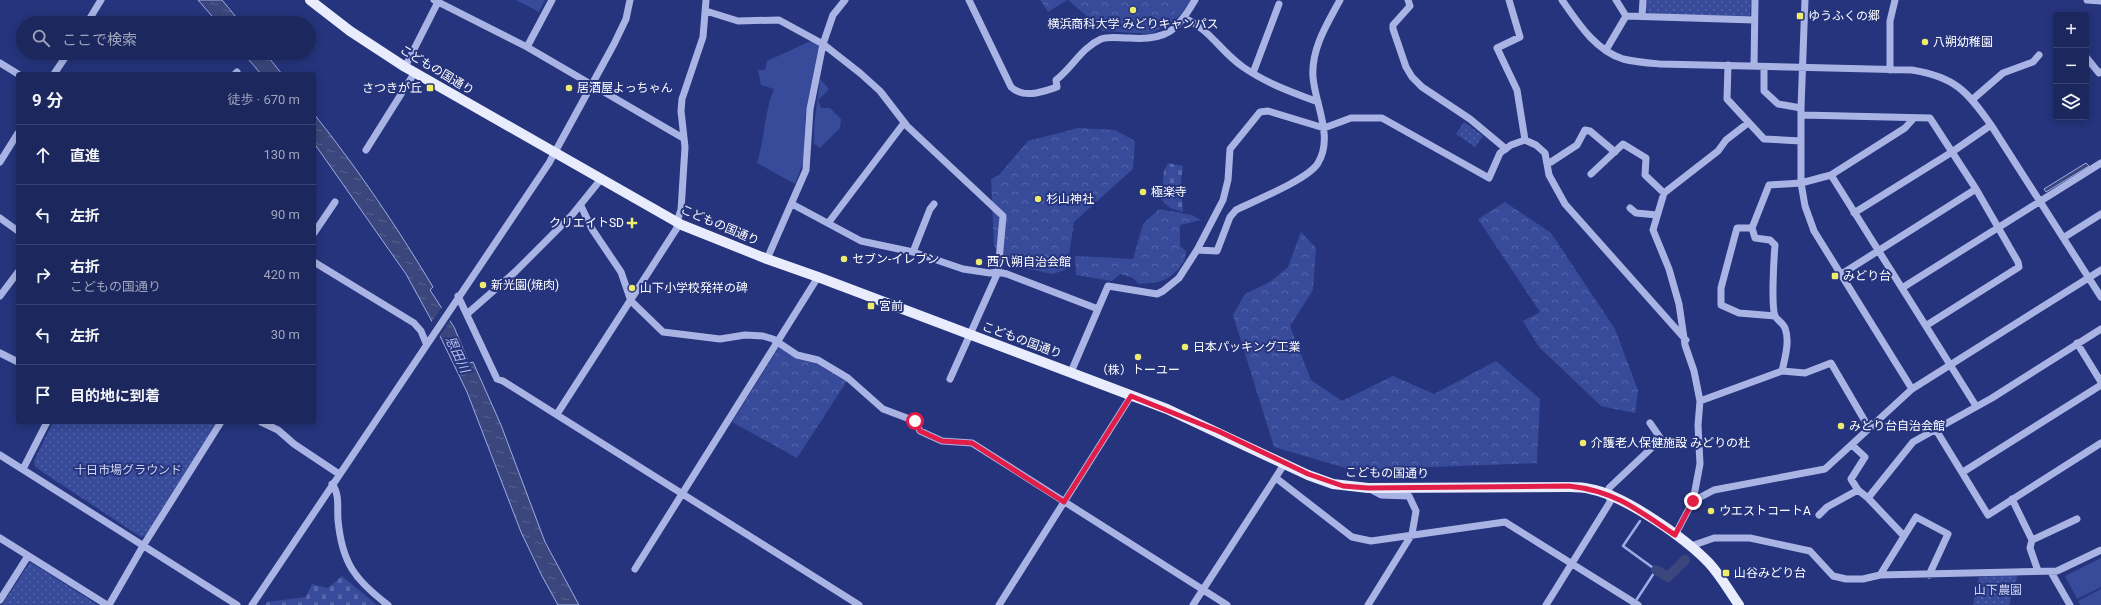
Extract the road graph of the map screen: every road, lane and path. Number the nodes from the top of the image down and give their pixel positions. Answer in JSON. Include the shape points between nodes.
{"nodes":[{"id":1,"x":101,"y":0,"type":"edge"},
{"id":2,"x":310,"y":0,"type":"edge"},
{"id":3,"x":552,"y":0,"type":"edge"},
{"id":4,"x":630,"y":0,"type":"edge"},
{"id":5,"x":706,"y":0,"type":"edge"},
{"id":6,"x":845,"y":0,"type":"edge"},
{"id":7,"x":969,"y":0,"type":"edge"},
{"id":8,"x":1195,"y":0,"type":"edge"},
{"id":9,"x":1340,"y":0,"type":"edge"},
{"id":10,"x":1408,"y":0,"type":"edge"},
{"id":11,"x":1510,"y":0,"type":"edge"},
{"id":12,"x":1562,"y":0,"type":"edge"},
{"id":13,"x":1616,"y":0,"type":"edge"},
{"id":14,"x":1643,"y":0,"type":"edge"},
{"id":15,"x":1755,"y":0,"type":"edge"},
{"id":16,"x":1805,"y":0,"type":"edge"},
{"id":17,"x":1895,"y":0,"type":"edge"},
{"id":18,"x":2087,"y":0,"type":"edge"},
{"id":19,"x":437,"y":1,"type":"edge"},
{"id":20,"x":2101,"y":1,"type":"edge"},
{"id":21,"x":1279,"y":4,"type":"dead end"},
{"id":22,"x":706,"y":11,"type":"junction"},
{"id":23,"x":91,"y":16,"type":"edge"},
{"id":24,"x":1626,"y":16,"type":"junction"},
{"id":25,"x":1642,"y":16,"type":"junction"},
{"id":26,"x":1184,"y":18,"type":"junction"},
{"id":27,"x":1754,"y":20,"type":"junction"},
{"id":28,"x":823,"y":44,"type":"junction"},
{"id":29,"x":527,"y":47,"type":"junction"},
{"id":30,"x":1606,"y":50,"type":"junction"},
{"id":31,"x":2039,"y":55,"type":"dead end"},
{"id":32,"x":63,"y":60,"type":"edge"},
{"id":33,"x":2089,"y":60,"type":"edge"},
{"id":34,"x":0,"y":63,"type":"edge"},
{"id":35,"x":1728,"y":65,"type":"junction"},
{"id":36,"x":1754,"y":66,"type":"junction"},
{"id":37,"x":1764,"y":66,"type":"junction"},
{"id":38,"x":1803,"y":67,"type":"junction"},
{"id":39,"x":410,"y":70,"type":"junction"},
{"id":40,"x":1890,"y":70,"type":"junction"},
{"id":41,"x":55,"y":72,"type":"edge"},
{"id":42,"x":2101,"y":72,"type":"edge"},
{"id":43,"x":16,"y":73,"type":"edge"},
{"id":44,"x":1253,"y":73,"type":"junction"},
{"id":45,"x":593,"y":85,"type":"junction"},
{"id":46,"x":1973,"y":99,"type":"junction"},
{"id":47,"x":1318,"y":102,"type":"junction"},
{"id":48,"x":1801,"y":112,"type":"junction"},
{"id":49,"x":1914,"y":118,"type":"junction"},
{"id":50,"x":904,"y":123,"type":"junction"},
{"id":51,"x":1748,"y":123,"type":"junction"},
{"id":52,"x":1991,"y":125,"type":"junction"},
{"id":53,"x":1324,"y":128,"type":"junction"},
{"id":54,"x":16,"y":135,"type":"edge"},
{"id":55,"x":683,"y":138,"type":"junction"},
{"id":56,"x":1525,"y":140,"type":"junction"},
{"id":57,"x":1801,"y":141,"type":"junction"},
{"id":58,"x":366,"y":150,"type":"dead end"},
{"id":59,"x":1506,"y":150,"type":"junction"},
{"id":60,"x":1615,"y":152,"type":"junction"},
{"id":61,"x":1952,"y":152,"type":"junction"},
{"id":62,"x":555,"y":153,"type":"junction"},
{"id":63,"x":0,"y":162,"type":"edge"},
{"id":64,"x":1547,"y":162,"type":"junction"},
{"id":65,"x":2101,"y":162,"type":"edge"},
{"id":66,"x":1592,"y":174,"type":"dead end"},
{"id":67,"x":1831,"y":175,"type":"junction"},
{"id":68,"x":601,"y":179,"type":"junction"},
{"id":69,"x":1801,"y":183,"type":"junction"},
{"id":70,"x":1976,"y":189,"type":"junction"},
{"id":71,"x":1664,"y":193,"type":"junction"},
{"id":72,"x":2038,"y":200,"type":"junction"},
{"id":73,"x":335,"y":202,"type":"dead end"},
{"id":74,"x":792,"y":204,"type":"junction"},
{"id":75,"x":934,"y":204,"type":"dead end"},
{"id":76,"x":581,"y":206,"type":"junction"},
{"id":77,"x":1630,"y":208,"type":"dead end"},
{"id":78,"x":1854,"y":213,"type":"junction"},
{"id":79,"x":2101,"y":214,"type":"edge"},
{"id":80,"x":1657,"y":215,"type":"junction"},
{"id":81,"x":0,"y":218,"type":"edge"},
{"id":82,"x":677,"y":221,"type":"junction"},
{"id":83,"x":829,"y":222,"type":"junction"},
{"id":84,"x":1752,"y":228,"type":"junction"},
{"id":85,"x":1998,"y":228,"type":"junction"},
{"id":86,"x":16,"y":230,"type":"edge"},
{"id":87,"x":316,"y":231,"type":"edge"},
{"id":88,"x":2063,"y":238,"type":"junction"},
{"id":89,"x":1197,"y":250,"type":"junction"},
{"id":90,"x":913,"y":252,"type":"junction"},
{"id":91,"x":1878,"y":252,"type":"junction"},
{"id":92,"x":767,"y":259,"type":"junction"},
{"id":93,"x":316,"y":263,"type":"edge"},
{"id":94,"x":2101,"y":270,"type":"edge"},
{"id":95,"x":998,"y":272,"type":"junction"},
{"id":96,"x":16,"y":275,"type":"edge"},
{"id":97,"x":1840,"y":275,"type":"junction"},
{"id":98,"x":818,"y":277,"type":"junction"},
{"id":99,"x":2089,"y":278,"type":"junction"},
{"id":100,"x":1902,"y":288,"type":"junction"},
{"id":101,"x":0,"y":296,"type":"edge"},
{"id":102,"x":2101,"y":297,"type":"edge"},
{"id":103,"x":456,"y":299,"type":"junction"},
{"id":104,"x":631,"y":301,"type":"junction"},
{"id":105,"x":1098,"y":309,"type":"junction"},
{"id":106,"x":467,"y":314,"type":"junction"},
{"id":107,"x":1775,"y":316,"type":"junction"},
{"id":108,"x":1927,"y":325,"type":"junction"},
{"id":109,"x":2101,"y":329,"type":"edge"},
{"id":110,"x":969,"y":334,"type":"junction"},
{"id":111,"x":1686,"y":340,"type":"junction"},
{"id":112,"x":427,"y":341,"type":"junction"},
{"id":113,"x":778,"y":343,"type":"junction"},
{"id":114,"x":2077,"y":343,"type":"junction"},
{"id":115,"x":0,"y":353,"type":"edge"},
{"id":116,"x":16,"y":361,"type":"edge"},
{"id":117,"x":1951,"y":366,"type":"junction"},
{"id":118,"x":1782,"y":371,"type":"junction"},
{"id":119,"x":1071,"y":372,"type":"junction"},
{"id":120,"x":950,"y":378,"type":"dead end"},
{"id":121,"x":2101,"y":384,"type":"edge"},
{"id":122,"x":1912,"y":389,"type":"junction"},
{"id":123,"x":1131,"y":396,"type":"junction"},
{"id":124,"x":1700,"y":401,"type":"junction"},
{"id":125,"x":1976,"y":406,"type":"junction"},
{"id":126,"x":557,"y":414,"type":"junction"},
{"id":127,"x":1650,"y":423,"type":"dead end"},
{"id":128,"x":46,"y":424,"type":"edge"},
{"id":129,"x":220,"y":424,"type":"edge"},
{"id":130,"x":265,"y":424,"type":"edge"},
{"id":131,"x":1869,"y":428,"type":"junction"},
{"id":132,"x":1936,"y":430,"type":"junction"},
{"id":133,"x":2101,"y":443,"type":"edge"},
{"id":134,"x":1852,"y":445,"type":"junction"},
{"id":135,"x":0,"y":455,"type":"edge"},
{"id":136,"x":1285,"y":463,"type":"junction"},
{"id":137,"x":23,"y":469,"type":"junction"},
{"id":138,"x":1962,"y":472,"type":"junction"},
{"id":139,"x":338,"y":474,"type":"junction"},
{"id":140,"x":1276,"y":478,"type":"junction"},
{"id":141,"x":332,"y":484,"type":"junction"},
{"id":142,"x":1368,"y":488,"type":"junction"},
{"id":143,"x":1858,"y":490,"type":"junction"},
{"id":144,"x":682,"y":493,"type":"junction"},
{"id":145,"x":1610,"y":496,"type":"junction"},
{"id":146,"x":1868,"y":498,"type":"junction"},
{"id":147,"x":2012,"y":499,"type":"junction"},
{"id":148,"x":1693,"y":501,"type":"junction"},
{"id":149,"x":1064,"y":502,"type":"junction"},
{"id":150,"x":1819,"y":515,"type":"dead end"},
{"id":151,"x":2077,"y":519,"type":"dead end"},
{"id":152,"x":1412,"y":534,"type":"junction"},
{"id":153,"x":1675,"y":535,"type":"junction"},
{"id":154,"x":1903,"y":535,"type":"junction"},
{"id":155,"x":0,"y":538,"type":"edge"},
{"id":156,"x":2032,"y":540,"type":"junction"},
{"id":157,"x":143,"y":546,"type":"junction"},
{"id":158,"x":1691,"y":546,"type":"junction"},
{"id":159,"x":2101,"y":550,"type":"edge"},
{"id":160,"x":28,"y":556,"type":"junction"},
{"id":161,"x":1572,"y":563,"type":"junction"},
{"id":162,"x":635,"y":569,"type":"dead end"},
{"id":163,"x":2038,"y":571,"type":"junction"},
{"id":164,"x":2051,"y":572,"type":"junction"},
{"id":165,"x":1880,"y":575,"type":"junction"},
{"id":166,"x":1929,"y":575,"type":"junction"},
{"id":167,"x":1203,"y":590,"type":"junction"},
{"id":168,"x":0,"y":600,"type":"edge"},
{"id":169,"x":108,"y":605,"type":"edge"},
{"id":170,"x":237,"y":605,"type":"edge"},
{"id":171,"x":252,"y":605,"type":"edge"},
{"id":172,"x":388,"y":605,"type":"edge"},
{"id":173,"x":859,"y":605,"type":"edge"},
{"id":174,"x":999,"y":605,"type":"edge"},
{"id":175,"x":1193,"y":605,"type":"edge"},
{"id":176,"x":1227,"y":605,"type":"edge"},
{"id":177,"x":1368,"y":605,"type":"edge"},
{"id":178,"x":1546,"y":605,"type":"edge"},
{"id":179,"x":1638,"y":605,"type":"edge"},
{"id":180,"x":1740,"y":605,"type":"edge"},
{"id":181,"x":2070,"y":605,"type":"edge"}],
"edges":[{"from":1,"to":23,"type":"street"},
{"from":2,"to":39,"type":"main road","name":"こどもの国通り","via":[[350,31]]},
{"from":3,"to":29,"type":"street"},
{"from":4,"to":45,"type":"street","via":[[626,19]]},
{"from":5,"to":22,"type":"street"},
{"from":6,"to":28,"type":"street","via":[[834,15]]},
{"from":7,"to":26,"type":"street","via":[[1011,87],[1016,92],[1025,94],[1057,87],[1056,80],[1064,75],[1076,58],[1088,46],[1102,39],[1154,39],[1179,25]]},
{"from":8,"to":26,"type":"street"},
{"from":9,"to":47,"type":"street","via":[[1324,29],[1314,57],[1313,77]]},
{"from":10,"to":59,"type":"street","via":[[1410,6],[1393,25],[1393,29],[1412,77],[1422,87],[1470,119]]},
{"from":11,"to":56,"type":"street","via":[[1520,37],[1498,48],[1517,90]]},
{"from":12,"to":30,"type":"street","via":[[1584,32]]},
{"from":13,"to":24,"type":"street"},
{"from":14,"to":25,"type":"street"},
{"from":15,"to":27,"type":"street"},
{"from":16,"to":38,"type":"street"},
{"from":17,"to":40,"type":"street","via":[[1890,21]]},
{"from":18,"to":20,"type":"street"},
{"from":19,"to":29,"type":"street"},
{"from":19,"to":39,"type":"street"},
{"from":21,"to":44,"type":"street"},
{"from":22,"to":28,"type":"street","via":[[738,21],[780,20]]},
{"from":22,"to":55,"type":"street","via":[[703,37],[682,99]]},
{"from":24,"to":25,"type":"street"},
{"from":24,"to":30,"type":"street"},
{"from":25,"to":27,"type":"street"},
{"from":26,"to":44,"type":"street","via":[[1206,31],[1229,55]]},
{"from":27,"to":36,"type":"street"},
{"from":28,"to":50,"type":"street","via":[[880,91]]},
{"from":28,"to":74,"type":"street","via":[[810,109],[806,170]]},
{"from":29,"to":45,"type":"street"},
{"from":30,"to":35,"type":"street","via":[[1623,59],[1640,62]]},
{"from":31,"to":46,"type":"street","via":[[2033,62],[2003,73]]},
{"from":32,"to":41,"type":"street"},
{"from":33,"to":42,"type":"street"},
{"from":34,"to":43,"type":"street"},
{"from":35,"to":36,"type":"street"},
{"from":35,"to":51,"type":"street","via":[[1727,99]]},
{"from":36,"to":37,"type":"street"},
{"from":37,"to":38,"type":"street"},
{"from":37,"to":48,"type":"street","via":[[1764,91],[1778,104]]},
{"from":38,"to":40,"type":"street"},
{"from":38,"to":48,"type":"street"},
{"from":39,"to":58,"type":"street"},
{"from":39,"to":62,"type":"main road","name":"こどもの国通り"},
{"from":40,"to":46,"type":"street","via":[[1912,70],[1933,74],[1952,82]]},
{"from":44,"to":47,"type":"street","via":[[1270,83]]},
{"from":45,"to":55,"type":"street"},
{"from":45,"to":62,"type":"street"},
{"from":46,"to":52,"type":"street"},
{"from":47,"to":53,"type":"street"},
{"from":48,"to":49,"type":"street"},
{"from":48,"to":57,"type":"street"},
{"from":49,"to":61,"type":"street","via":[[1930,118]]},
{"from":49,"to":67,"type":"street","via":[[1905,128]]},
{"from":50,"to":83,"type":"street"},
{"from":50,"to":95,"type":"street","via":[[1003,216]]},
{"from":51,"to":57,"type":"street","via":[[1764,139]]},
{"from":51,"to":71,"type":"street","via":[[1726,140],[1718,151]]},
{"from":52,"to":61,"type":"street"},
{"from":52,"to":72,"type":"street"},
{"from":53,"to":59,"type":"street","via":[[1351,118],[1382,118],[1489,178],[1500,153]]},
{"from":53,"to":89,"type":"street","via":[[1324,148],[1313,169],[1236,210],[1230,217],[1217,251]]},
{"from":53,"to":89,"type":"street","via":[[1268,111],[1260,112],[1230,149],[1228,180],[1223,200]]},
{"from":54,"to":63,"type":"street"},
{"from":55,"to":82,"type":"street","via":[[685,148],[681,210]]},
{"from":56,"to":59,"type":"street","via":[[1511,145]]},
{"from":56,"to":64,"type":"street","via":[[1542,150]]},
{"from":57,"to":69,"type":"street"},
{"from":60,"to":64,"type":"street","via":[[1590,131],[1585,130],[1578,145]]},
{"from":60,"to":66,"type":"street"},
{"from":60,"to":71,"type":"street","via":[[1623,144],[1646,158],[1645,174]]},
{"from":61,"to":70,"type":"street"},
{"from":61,"to":78,"type":"street"},
{"from":62,"to":68,"type":"main road","name":"こどもの国通り"},
{"from":62,"to":103,"type":"street"},
{"from":64,"to":111,"type":"street","via":[[1549,175],[1564,204]]},
{"from":65,"to":72,"type":"street"},
{"from":67,"to":69,"type":"street"},
{"from":67,"to":78,"type":"street"},
{"from":68,"to":76,"type":"street"},
{"from":68,"to":82,"type":"main road","name":"こどもの国通り"},
{"from":69,"to":84,"type":"street","via":[[1769,185]]},
{"from":69,"to":97,"type":"street","via":[[1805,206],[1814,232]]},
{"from":70,"to":85,"type":"street"},
{"from":70,"to":91,"type":"street"},
{"from":71,"to":80,"type":"street"},
{"from":72,"to":85,"type":"street","via":[[2033,207]]},
{"from":72,"to":88,"type":"street"},
{"from":73,"to":87,"type":"street"},
{"from":74,"to":83,"type":"street"},
{"from":74,"to":92,"type":"street"},
{"from":75,"to":90,"type":"street","via":[[930,208]]},
{"from":76,"to":104,"type":"street","via":[[592,229],[621,272]]},
{"from":76,"to":106,"type":"street","via":[[515,272]]},
{"from":77,"to":80,"type":"street","via":[[1636,213]]},
{"from":78,"to":91,"type":"street"},
{"from":79,"to":88,"type":"street"},
{"from":80,"to":111,"type":"street","via":[[1653,230],[1671,276]]},
{"from":81,"to":86,"type":"street"},
{"from":82,"to":92,"type":"main road","name":"こどもの国通り"},
{"from":82,"to":104,"type":"street","via":[[677,228]]},
{"from":83,"to":90,"type":"street","via":[[861,241]]},
{"from":84,"to":107,"type":"street","via":[[1755,238],[1770,240],[1775,244]]},
{"from":84,"to":107,"type":"street","via":[[1737,228],[1721,288],[1721,305],[1738,313]]},
{"from":85,"to":100,"type":"street"},
{"from":85,"to":108,"type":"street","via":[[2018,262],[2018,267]]},
{"from":88,"to":99,"type":"street"},
{"from":89,"to":105,"type":"street","via":[[1179,278],[1163,292],[1157,294],[1108,286]]},
{"from":90,"to":95,"type":"street","via":[[963,270]]},
{"from":91,"to":97,"type":"street"},
{"from":91,"to":100,"type":"street"},
{"from":92,"to":98,"type":"main road","name":"こどもの国通り"},
{"from":93,"to":112,"type":"street","via":[[414,323]]},
{"from":94,"to":99,"type":"street"},
{"from":95,"to":105,"type":"street"},
{"from":95,"to":110,"type":"street"},
{"from":96,"to":101,"type":"street"},
{"from":97,"to":122,"type":"street"},
{"from":98,"to":110,"type":"main road","name":"こどもの国通り"},
{"from":98,"to":113,"type":"street"},
{"from":99,"to":102,"type":"street"},
{"from":99,"to":117,"type":"street"},
{"from":100,"to":108,"type":"street"},
{"from":103,"to":106,"type":"street"},
{"from":103,"to":112,"type":"street"},
{"from":104,"to":113,"type":"street","via":[[666,334],[720,339],[753,335],[763,336]]},
{"from":104,"to":126,"type":"street"},
{"from":105,"to":119,"type":"street"},
{"from":106,"to":126,"type":"street","via":[[497,379],[503,380]]},
{"from":107,"to":118,"type":"street","via":[[1786,332],[1786,354]]},
{"from":108,"to":117,"type":"street"},
{"from":109,"to":114,"type":"street"},
{"from":110,"to":119,"type":"main road","name":"こどもの国通り"},
{"from":110,"to":120,"type":"street"},
{"from":111,"to":124,"type":"street"},
{"from":112,"to":139,"type":"street"},
{"from":113,"to":144,"type":"street"},
{"from":113,"to":149,"type":"street","via":[[797,355],[818,360],[848,378],[883,409],[915,421],[920,431],[942,441],[972,443]]},
{"from":114,"to":121,"type":"street"},
{"from":114,"to":125,"type":"street"},
{"from":115,"to":116,"type":"street"},
{"from":117,"to":122,"type":"street"},
{"from":117,"to":125,"type":"street"},
{"from":118,"to":124,"type":"street"},
{"from":118,"to":131,"type":"street","via":[[1805,373],[1831,363]]},
{"from":119,"to":123,"type":"main road","name":"こどもの国通り"},
{"from":121,"to":138,"type":"street"},
{"from":122,"to":131,"type":"street"},
{"from":123,"to":136,"type":"main road","name":"こどもの国通り","via":[[1218,431]]},
{"from":123,"to":149,"type":"street"},
{"from":124,"to":148,"type":"street","via":[[1700,464]]},
{"from":125,"to":132,"type":"street"},
{"from":126,"to":144,"type":"street"},
{"from":127,"to":145,"type":"street","via":[[1661,438],[1609,488]]},
{"from":128,"to":137,"type":"street"},
{"from":129,"to":157,"type":"street"},
{"from":130,"to":139,"type":"street","via":[[278,430]]},
{"from":131,"to":134,"type":"street"},
{"from":132,"to":138,"type":"street"},
{"from":132,"to":146,"type":"street","via":[[1913,442]]},
{"from":133,"to":147,"type":"street"},
{"from":134,"to":143,"type":"street","via":[[1865,457],[1851,479]]},
{"from":134,"to":148,"type":"street","via":[[1825,469],[1714,490]]},
{"from":135,"to":137,"type":"street"},
{"from":136,"to":140,"type":"street"},
{"from":136,"to":142,"type":"main road","name":"こどもの国通り","via":[[1333,484]]},
{"from":137,"to":157,"type":"street"},
{"from":138,"to":147,"type":"street","via":[[1988,515]]},
{"from":139,"to":141,"type":"street"},
{"from":140,"to":152,"type":"street","via":[[1352,537],[1371,541]]},
{"from":140,"to":167,"type":"street"},
{"from":141,"to":171,"type":"street"},
{"from":141,"to":172,"type":"street","via":[[337,498],[338,521],[346,560],[352,571]]},
{"from":142,"to":145,"type":"main road","name":"こどもの国通り","via":[[1569,486],[1591,489]]},
{"from":142,"to":152,"type":"street","via":[[1381,495],[1409,496],[1416,511]]},
{"from":143,"to":146,"type":"street"},
{"from":143,"to":150,"type":"street","via":[[1827,507]]},
{"from":144,"to":162,"type":"street"},
{"from":144,"to":173,"type":"street"},
{"from":145,"to":153,"type":"main road","name":"こどもの国通り"},
{"from":145,"to":161,"type":"street","via":[[1610,502]]},
{"from":146,"to":154,"type":"street"},
{"from":147,"to":156,"type":"street"},
{"from":148,"to":153,"type":"street"},
{"from":149,"to":167,"type":"street"},
{"from":149,"to":174,"type":"street"},
{"from":151,"to":156,"type":"street"},
{"from":152,"to":161,"type":"street","via":[[1505,522]]},
{"from":152,"to":177,"type":"street"},
{"from":153,"to":158,"type":"main road","name":"こどもの国通り"},
{"from":154,"to":165,"type":"street"},
{"from":154,"to":166,"type":"street","via":[[1916,517],[1948,534]]},
{"from":155,"to":160,"type":"street"},
{"from":156,"to":163,"type":"street","via":[[2030,548]]},
{"from":157,"to":169,"type":"street"},
{"from":157,"to":170,"type":"street"},
{"from":158,"to":165,"type":"street","via":[[1714,538],[1750,538],[1810,551],[1833,576],[1857,579]]},
{"from":158,"to":180,"type":"main road","name":"こどもの国通り","via":[[1725,582]]},
{"from":159,"to":164,"type":"street"},
{"from":160,"to":168,"type":"street"},
{"from":160,"to":169,"type":"street"},
{"from":161,"to":178,"type":"street"},
{"from":161,"to":179,"type":"street"},
{"from":163,"to":164,"type":"street"},
{"from":163,"to":166,"type":"street"},
{"from":164,"to":181,"type":"street"},
{"from":165,"to":166,"type":"street"},
{"from":167,"to":175,"type":"street"},
{"from":167,"to":176,"type":"street"}]}
